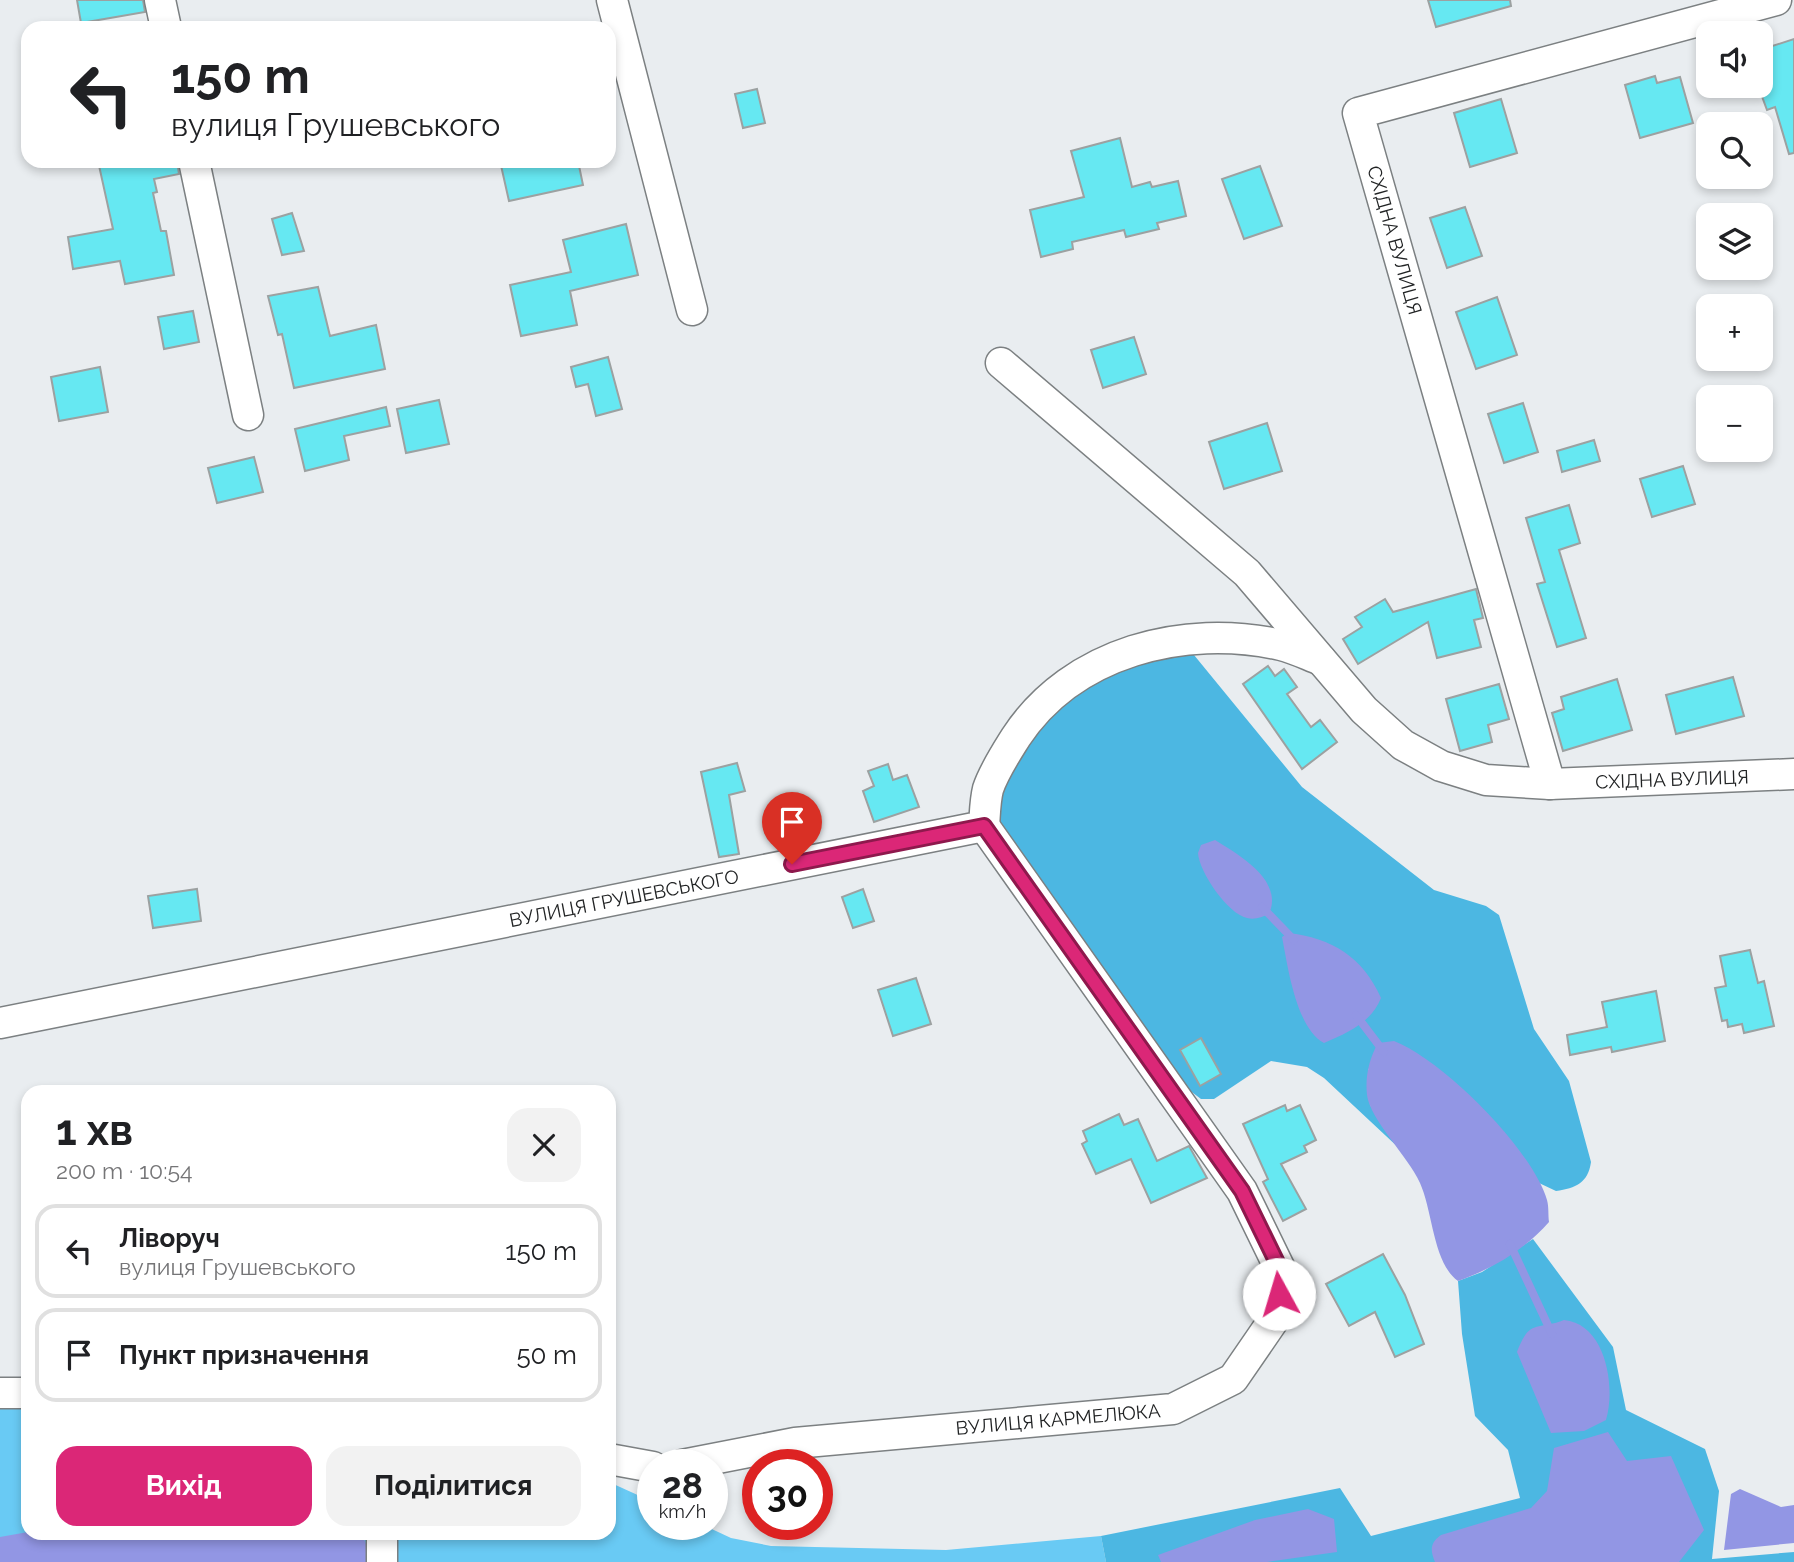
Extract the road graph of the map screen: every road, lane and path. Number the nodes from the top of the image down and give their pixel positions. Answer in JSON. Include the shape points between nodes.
{"nodes":[{"id":1,"x":160,"y":0,"type":"edge"},
{"id":2,"x":612,"y":0,"type":"edge"},
{"id":3,"x":1776,"y":0,"type":"edge"},
{"id":4,"x":164,"y":21,"type":"edge"},
{"id":5,"x":195,"y":168,"type":"edge"},
{"id":6,"x":692,"y":310,"type":"dead end"},
{"id":7,"x":1001,"y":363,"type":"dead end"},
{"id":8,"x":248,"y":415,"type":"dead end"},
{"id":9,"x":1321,"y":660,"type":"junction"},
{"id":10,"x":1794,"y":774,"type":"edge"},
{"id":11,"x":1550,"y":784,"type":"junction"},
{"id":12,"x":984,"y":826,"type":"junction"},
{"id":13,"x":0,"y":1023,"type":"edge"},
{"id":14,"x":0,"y":1393,"type":"edge"},
{"id":15,"x":21,"y":1394,"type":"edge"},
{"id":16,"x":728,"y":1456,"type":"edge"},
{"id":17,"x":616,"y":1460,"type":"edge"},
{"id":18,"x":637,"y":1464,"type":"edge"},
{"id":19,"x":382,"y":1540,"type":"edge"},
{"id":20,"x":382,"y":1562,"type":"edge"}],
"edges":[{"from":1,"to":4,"type":"street"},
{"from":2,"to":6,"type":"street"},
{"from":3,"to":11,"type":"street","name":"СХІДНА ВУЛИЦЯ","via":[[1358,113]]},
{"from":5,"to":8,"type":"street"},
{"from":7,"to":9,"type":"street","name":"СХІДНА ВУЛИЦЯ","via":[[1247,573]]},
{"from":9,"to":11,"type":"street","name":"СХІДНА ВУЛИЦЯ","via":[[1364,710],[1404,745],[1441,766],[1486,780]]},
{"from":9,"to":12,"type":"street","via":[[1284,645],[1207,638],[1150,647],[1092,666],[1051,695],[1022,728],[988,789]]},
{"from":10,"to":11,"type":"street","name":"СХІДНА ВУЛИЦЯ"},
{"from":12,"to":13,"type":"street","name":"ВУЛИЦЯ ГРУШЕВСЬКОГО"},
{"from":12,"to":16,"type":"street","name":"ВУЛИЦЯ КАРМЕЛЮКА","via":[[1242,1191],[1282,1273],[1277,1315],[1233,1379],[1173,1409],[795,1443]]},
{"from":14,"to":15,"type":"street"},
{"from":17,"to":18,"type":"street"},
{"from":19,"to":20,"type":"street"}]}
